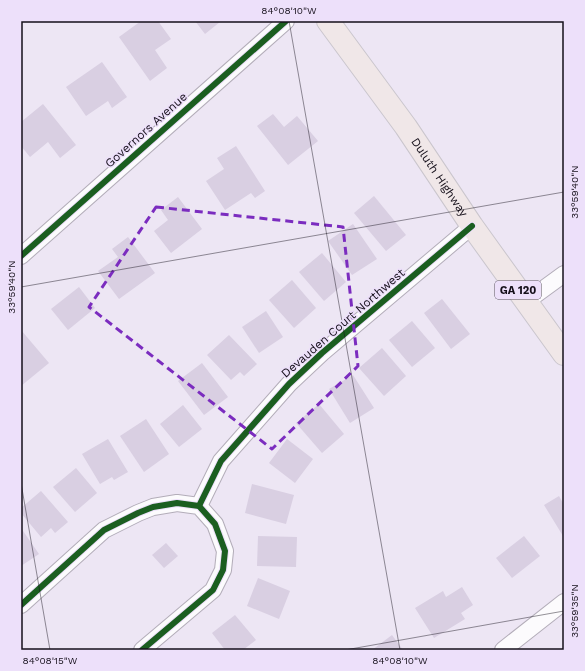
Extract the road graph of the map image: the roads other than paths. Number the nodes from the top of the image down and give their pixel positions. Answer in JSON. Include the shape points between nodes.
{"nodes":[{"id":1,"x":286,"y":21,"type":"edge"},
{"id":2,"x":328,"y":21,"type":"edge"},
{"id":3,"x":472,"y":226,"type":"junction"},
{"id":4,"x":21,"y":256,"type":"edge"},
{"id":5,"x":564,"y":274,"type":"edge"},
{"id":6,"x":527,"y":301,"type":"junction"},
{"id":7,"x":564,"y":354,"type":"edge"},
{"id":8,"x":199,"y":506,"type":"junction"},
{"id":9,"x":564,"y":602,"type":"edge"},
{"id":10,"x":21,"y":605,"type":"edge"},
{"id":11,"x":142,"y":650,"type":"edge"},
{"id":12,"x":503,"y":650,"type":"edge"}],
"edges":[{"from":1,"to":4,"type":"street","name":"Governors Avenue"},
{"from":2,"to":3,"type":"main road","name":"Duluth Highway","number":"GA 120","via":[[406,127]]},
{"from":3,"to":6,"type":"main road","name":"Duluth Highway","number":"GA 120"},
{"from":3,"to":8,"type":"street","name":"Devauden Court Northwest","via":[[289,384],[221,461]]},
{"from":5,"to":6,"type":"street"},
{"from":6,"to":7,"type":"main road","name":"Duluth Highway","number":"GA 120"},
{"from":8,"to":10,"type":"street","via":[[177,503],[153,507],[104,530]]},
{"from":8,"to":11,"type":"street","via":[[215,524],[225,551],[223,570],[213,590]]},
{"from":9,"to":12,"type":"street"}]}
